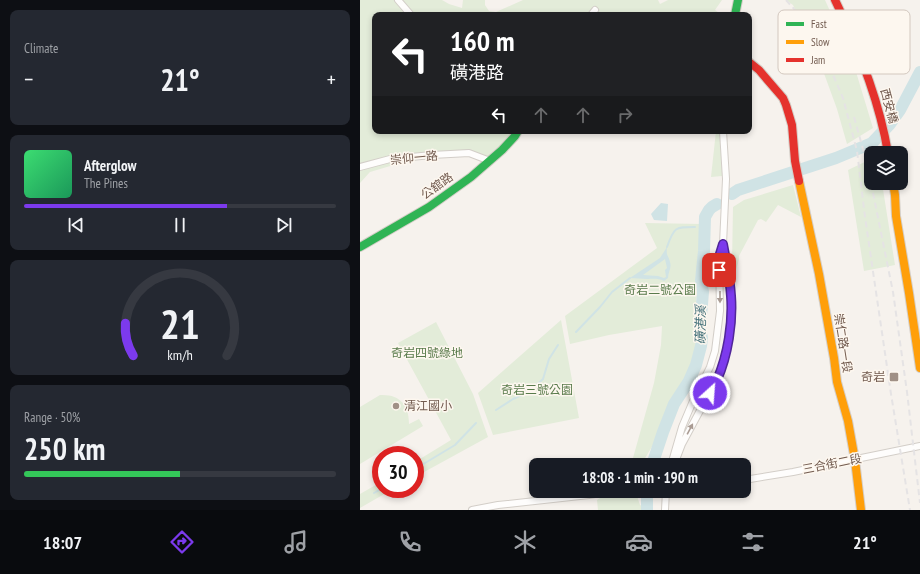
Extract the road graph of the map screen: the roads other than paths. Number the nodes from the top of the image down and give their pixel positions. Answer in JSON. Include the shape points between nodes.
{"nodes":[{"id":1,"x":398,"y":0,"type":"edge"},
{"id":2,"x":738,"y":0,"type":"edge"},
{"id":3,"x":835,"y":0,"type":"edge"},
{"id":4,"x":840,"y":10,"type":"edge"},
{"id":5,"x":408,"y":12,"type":"edge"},
{"id":6,"x":736,"y":12,"type":"edge"},
{"id":7,"x":752,"y":65,"type":"edge"},
{"id":8,"x":867,"y":74,"type":"edge"},
{"id":9,"x":516,"y":134,"type":"edge"},
{"id":10,"x":723,"y":134,"type":"edge"},
{"id":11,"x":886,"y":146,"type":"edge"},
{"id":12,"x":490,"y":161,"type":"junction"},
{"id":13,"x":360,"y":167,"type":"edge"},
{"id":14,"x":894,"y":190,"type":"edge"},
{"id":15,"x":723,"y":244,"type":"junction"},
{"id":16,"x":360,"y":247,"type":"edge"},
{"id":17,"x":920,"y":368,"type":"edge"},
{"id":18,"x":920,"y":446,"type":"edge"},
{"id":19,"x":673,"y":458,"type":"edge"},
{"id":20,"x":677,"y":458,"type":"edge"},
{"id":21,"x":855,"y":460,"type":"junction"},
{"id":22,"x":751,"y":479,"type":"edge"},
{"id":23,"x":562,"y":498,"type":"edge"},
{"id":24,"x":666,"y":498,"type":"edge"},
{"id":25,"x":472,"y":510,"type":"edge"},
{"id":26,"x":665,"y":510,"type":"edge"},
{"id":27,"x":861,"y":510,"type":"edge"}],
"edges":[{"from":1,"to":5,"type":"street"},
{"from":2,"to":6,"type":"street"},
{"from":3,"to":4,"type":"street","name":"西安橋"},
{"from":7,"to":21,"type":"street","name":"崇仁路一段","via":[[783,98],[792,125],[796,166],[837,382]]},
{"from":8,"to":11,"type":"street","name":"西安橋"},
{"from":9,"to":12,"type":"street","name":"公舘路"},
{"from":10,"to":15,"type":"street","via":[[726,180]]},
{"from":12,"to":13,"type":"street","name":"崇仰一路","via":[[469,153],[390,160]]},
{"from":12,"to":16,"type":"street","name":"公舘路","via":[[429,208]]},
{"from":14,"to":17,"type":"street"},
{"from":15,"to":19,"type":"street","one_way":true,"via":[[719,257],[720,311],[715,351],[682,427]]},
{"from":20,"to":15,"type":"street","one_way":true,"via":[[717,379],[727,349],[732,316]]},
{"from":18,"to":21,"type":"street","name":"三合街二段"},
{"from":21,"to":22,"type":"street","name":"三合街二段"},
{"from":21,"to":27,"type":"street","name":"崇仁路一段"},
{"from":23,"to":25,"type":"street"},
{"from":24,"to":26,"type":"street"}]}
